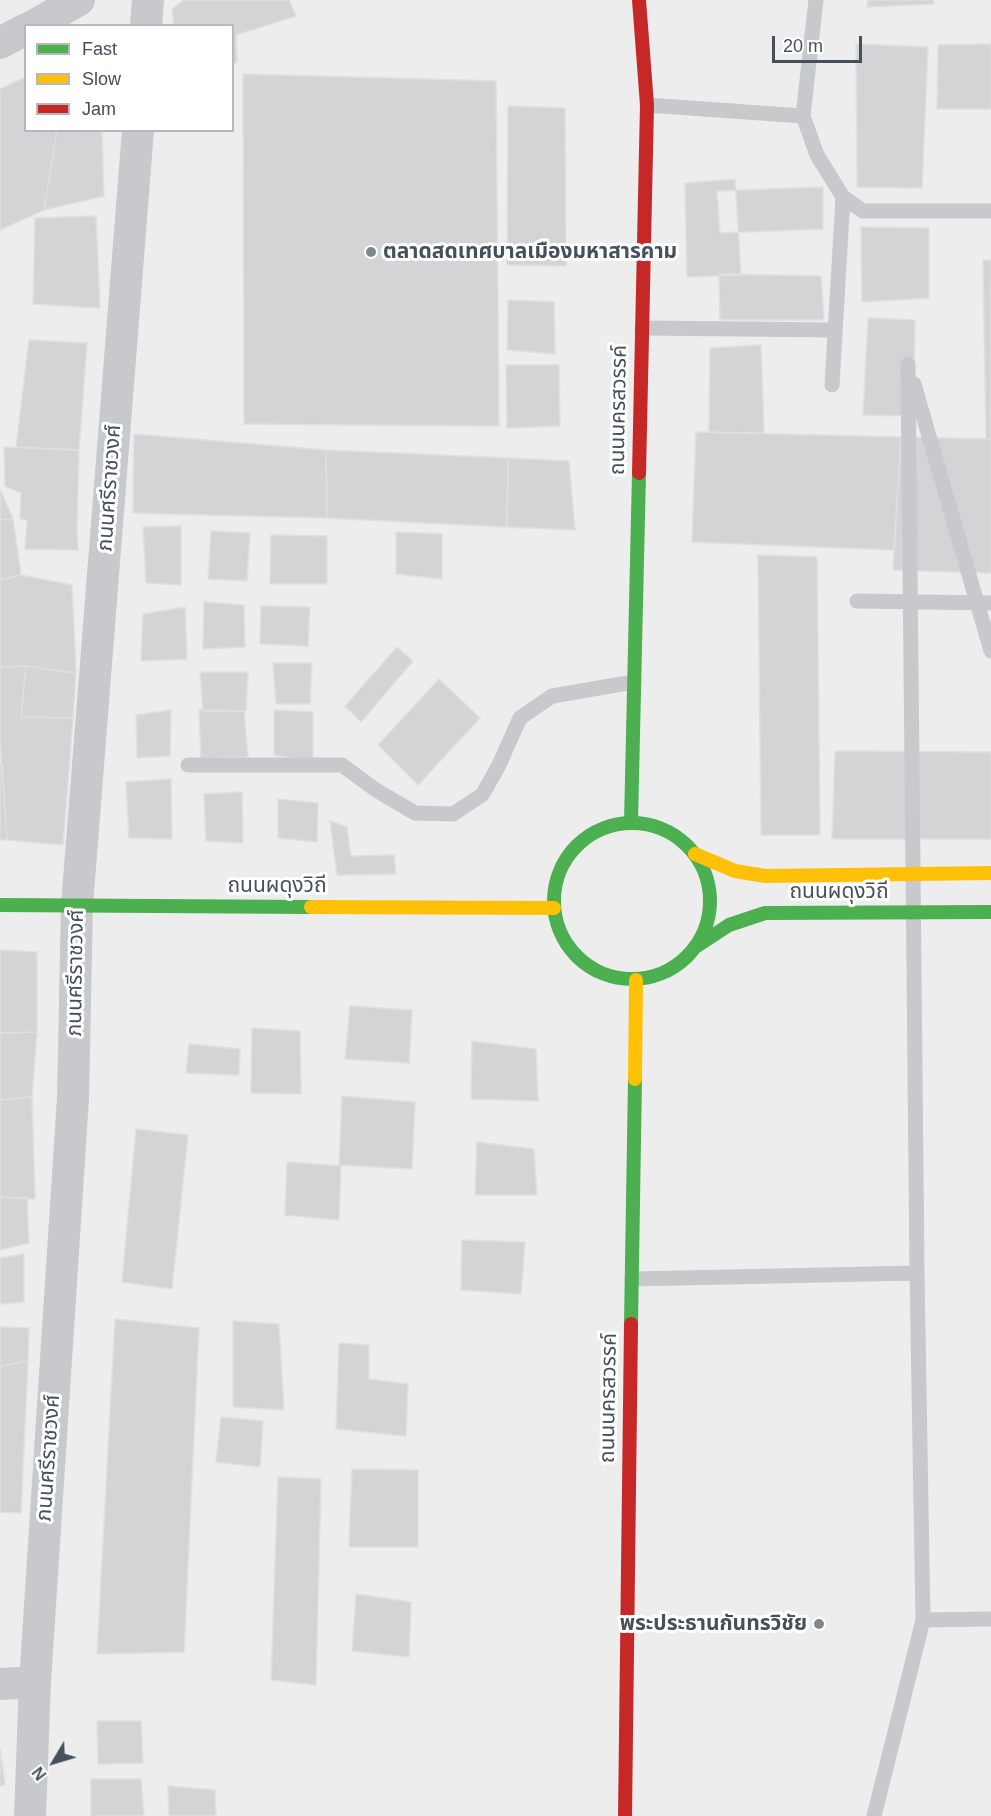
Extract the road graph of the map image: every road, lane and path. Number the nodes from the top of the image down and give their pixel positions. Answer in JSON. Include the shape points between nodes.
{"nodes":[{"id":1,"x":79,"y":0,"type":"edge"},
{"id":2,"x":148,"y":0,"type":"edge"},
{"id":3,"x":626,"y":0,"type":"edge"},
{"id":4,"x":816,"y":0,"type":"edge"},
{"id":5,"x":640,"y":15,"type":"edge"},
{"id":6,"x":37,"y":24,"type":"edge"},
{"id":7,"x":146,"y":24,"type":"edge"},
{"id":8,"x":24,"y":31,"type":"edge"},
{"id":9,"x":0,"y":44,"type":"edge"},
{"id":10,"x":647,"y":105,"type":"junction"},
{"id":11,"x":803,"y":116,"type":"junction"},
{"id":12,"x":138,"y":132,"type":"edge"},
{"id":13,"x":843,"y":197,"type":"junction"},
{"id":14,"x":991,"y":211,"type":"edge"},
{"id":15,"x":642,"y":328,"type":"junction"},
{"id":16,"x":835,"y":330,"type":"junction"},
{"id":17,"x":909,"y":364,"type":"junction"},
{"id":18,"x":832,"y":385,"type":"dead end"},
{"id":19,"x":857,"y":601,"type":"dead end"},
{"id":20,"x":991,"y":603,"type":"edge"},
{"id":21,"x":991,"y":615,"type":"edge"},
{"id":22,"x":991,"y":651,"type":"edge"},
{"id":23,"x":634,"y":682,"type":"junction"},
{"id":24,"x":188,"y":765,"type":"dead end"},
{"id":25,"x":631,"y":822,"type":"junction"},
{"id":26,"x":695,"y":854,"type":"junction"},
{"id":27,"x":991,"y":873,"type":"edge"},
{"id":28,"x":0,"y":905,"type":"edge"},
{"id":29,"x":77,"y":905,"type":"junction"},
{"id":30,"x":554,"y":908,"type":"junction"},
{"id":31,"x":991,"y":912,"type":"edge"},
{"id":32,"x":697,"y":946,"type":"junction"},
{"id":33,"x":636,"y":980,"type":"junction"},
{"id":34,"x":917,"y":1273,"type":"junction"},
{"id":35,"x":632,"y":1279,"type":"junction"},
{"id":36,"x":991,"y":1619,"type":"edge"},
{"id":37,"x":923,"y":1620,"type":"junction"},
{"id":38,"x":35,"y":1682,"type":"junction"},
{"id":39,"x":0,"y":1684,"type":"edge"},
{"id":40,"x":30,"y":1816,"type":"edge"},
{"id":41,"x":625,"y":1816,"type":"edge"},
{"id":42,"x":874,"y":1816,"type":"edge"}],
"edges":[{"from":1,"to":6,"type":"street"},
{"from":2,"to":7,"type":"street"},
{"from":3,"to":5,"type":"street"},
{"from":4,"to":11,"type":"lane"},
{"from":5,"to":10,"type":"main road","name":"ถนนนครสวรรค์"},
{"from":8,"to":9,"type":"street"},
{"from":10,"to":11,"type":"lane"},
{"from":10,"to":15,"type":"main road","name":"ถนนนครสวรรค์"},
{"from":11,"to":13,"type":"lane","via":[[818,155]]},
{"from":12,"to":29,"type":"street","name":"ภนนศรีราชวงศ์"},
{"from":13,"to":14,"type":"lane","via":[[863,211]]},
{"from":13,"to":16,"type":"lane"},
{"from":15,"to":16,"type":"lane"},
{"from":15,"to":23,"type":"main road","name":"ถนนนครสวรรค์"},
{"from":16,"to":18,"type":"lane"},
{"from":17,"to":21,"type":"lane"},
{"from":17,"to":22,"type":"lane"},
{"from":17,"to":34,"type":"lane"},
{"from":19,"to":20,"type":"lane"},
{"from":23,"to":24,"type":"lane","via":[[552,696],[520,718],[482,795],[453,814],[415,813],[342,765]]},
{"from":23,"to":25,"type":"main road","name":"ถนนนครสวรรค์"},
{"from":25,"to":26,"type":"main road","via":[[670,833]]},
{"from":25,"to":30,"type":"main road","via":[[605,827],[583,839],[566,858],[556,882]]},
{"from":26,"to":27,"type":"main road","name":"ถนนผดุงวิถี","via":[[735,871],[765,876]]},
{"from":26,"to":32,"type":"main road","via":[[706,876],[711,900],[707,924]]},
{"from":28,"to":29,"type":"main road","name":"ถนนผดุงวิถี"},
{"from":29,"to":30,"type":"main road","name":"ถนนผดุงวิถี"},
{"from":29,"to":38,"type":"street","name":"ภนนศรีราชวงศ์","via":[[73,1098]]},
{"from":30,"to":33,"type":"main road","via":[[558,928],[581,960],[616,978]]},
{"from":31,"to":32,"type":"main road","name":"ถนนผดุงวิถี","via":[[765,913],[718,929]]},
{"from":32,"to":33,"type":"main road","via":[[680,964],[659,975]]},
{"from":33,"to":35,"type":"main road","name":"ถนนนครสวรรค์"},
{"from":34,"to":35,"type":"lane"},
{"from":34,"to":37,"type":"lane"},
{"from":35,"to":41,"type":"main road","name":"ถนนนครสวรรค์"},
{"from":36,"to":37,"type":"lane"},
{"from":37,"to":42,"type":"lane"},
{"from":38,"to":39,"type":"street"},
{"from":38,"to":40,"type":"street","name":"ภนนศรีราชวงศ์"}]}
